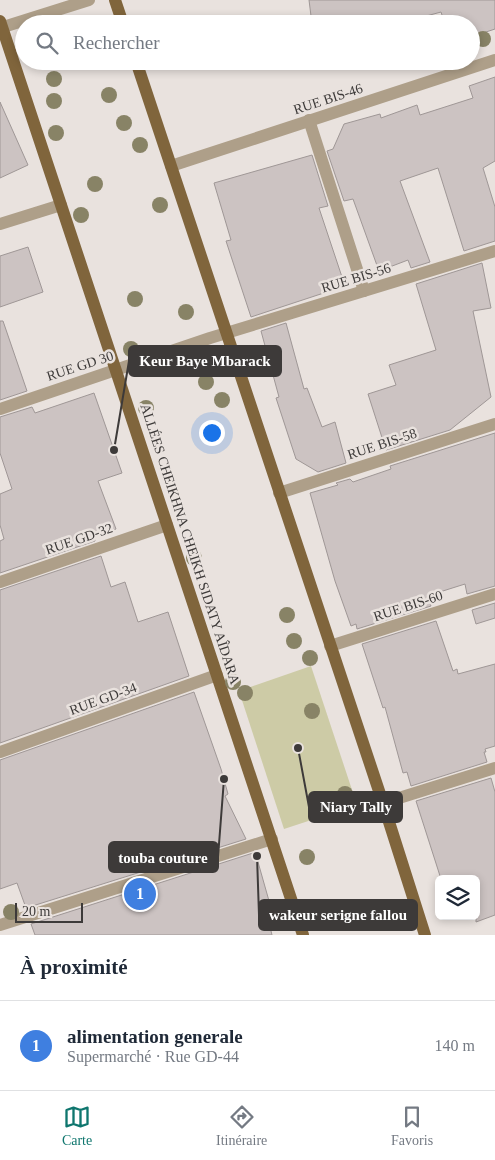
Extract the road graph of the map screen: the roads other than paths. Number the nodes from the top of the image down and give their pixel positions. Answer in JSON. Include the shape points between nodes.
{"nodes":[{"id":1,"x":89,"y":0,"type":"edge"},
{"id":2,"x":116,"y":0,"type":"edge"},
{"id":3,"x":41,"y":15,"type":"edge"},
{"id":4,"x":120,"y":15,"type":"edge"},
{"id":5,"x":15,"y":23,"type":"edge"},
{"id":6,"x":1,"y":25,"type":"edge"},
{"id":7,"x":495,"y":60,"type":"edge"},
{"id":8,"x":480,"y":65,"type":"edge"},
{"id":9,"x":15,"y":67,"type":"edge"},
{"id":10,"x":16,"y":70,"type":"edge"},
{"id":11,"x":139,"y":70,"type":"edge"},
{"id":12,"x":464,"y":70,"type":"edge"},
{"id":13,"x":309,"y":120,"type":"junction"},
{"id":14,"x":170,"y":166,"type":"junction"},
{"id":15,"x":61,"y":205,"type":"junction"},
{"id":16,"x":0,"y":224,"type":"edge"},
{"id":17,"x":495,"y":251,"type":"edge"},
{"id":18,"x":364,"y":291,"type":"junction"},
{"id":19,"x":226,"y":333,"type":"junction"},
{"id":20,"x":116,"y":370,"type":"junction"},
{"id":21,"x":0,"y":409,"type":"edge"},
{"id":22,"x":495,"y":424,"type":"edge"},
{"id":23,"x":278,"y":493,"type":"junction"},
{"id":24,"x":167,"y":524,"type":"junction"},
{"id":25,"x":0,"y":582,"type":"edge"},
{"id":26,"x":495,"y":594,"type":"edge"},
{"id":27,"x":330,"y":646,"type":"junction"},
{"id":28,"x":217,"y":675,"type":"junction"},
{"id":29,"x":0,"y":752,"type":"edge"},
{"id":30,"x":495,"y":768,"type":"edge"},
{"id":31,"x":383,"y":803,"type":"junction"},
{"id":32,"x":272,"y":840,"type":"junction"},
{"id":33,"x":0,"y":925,"type":"edge"},
{"id":34,"x":303,"y":935,"type":"edge"},
{"id":35,"x":425,"y":935,"type":"edge"}],
"edges":[{"from":1,"to":3,"type":"street"},
{"from":2,"to":4,"type":"main road"},
{"from":5,"to":6,"type":"street"},
{"from":6,"to":9,"type":"main road","name":"ALLÉES CHEIKHNA CHEIKH SIDATY AÎDARA"},
{"from":7,"to":8,"type":"street","name":"RUE BIS-46"},
{"from":10,"to":15,"type":"main road","name":"ALLÉES CHEIKHNA CHEIKH SIDATY AÎDARA"},
{"from":11,"to":14,"type":"main road"},
{"from":12,"to":13,"type":"street","name":"RUE BIS-46"},
{"from":13,"to":14,"type":"street","name":"RUE BIS-46"},
{"from":13,"to":18,"type":"street"},
{"from":14,"to":19,"type":"main road"},
{"from":15,"to":16,"type":"street"},
{"from":15,"to":20,"type":"main road","name":"ALLÉES CHEIKHNA CHEIKH SIDATY AÎDARA"},
{"from":17,"to":18,"type":"street","name":"RUE BIS-56"},
{"from":18,"to":19,"type":"street","name":"RUE BIS-56"},
{"from":19,"to":20,"type":"street","name":"RUE GD 30"},
{"from":19,"to":23,"type":"main road"},
{"from":20,"to":21,"type":"street","name":"RUE GD 30"},
{"from":20,"to":24,"type":"main road","name":"ALLÉES CHEIKHNA CHEIKH SIDATY AÎDARA"},
{"from":22,"to":23,"type":"street","name":"RUE BIS-58"},
{"from":23,"to":27,"type":"main road"},
{"from":24,"to":25,"type":"street","name":"RUE GD-32"},
{"from":24,"to":28,"type":"main road","name":"ALLÉES CHEIKHNA CHEIKH SIDATY AÎDARA"},
{"from":26,"to":27,"type":"street","name":"RUE BIS-60"},
{"from":27,"to":31,"type":"main road"},
{"from":28,"to":29,"type":"street","name":"RUE GD-34"},
{"from":28,"to":32,"type":"main road","name":"ALLÉES CHEIKHNA CHEIKH SIDATY AÎDARA"},
{"from":30,"to":31,"type":"street"},
{"from":31,"to":35,"type":"main road"},
{"from":32,"to":33,"type":"street"},
{"from":32,"to":34,"type":"main road","name":"ALLÉES CHEIKHNA CHEIKH SIDATY AÎDARA"}]}
